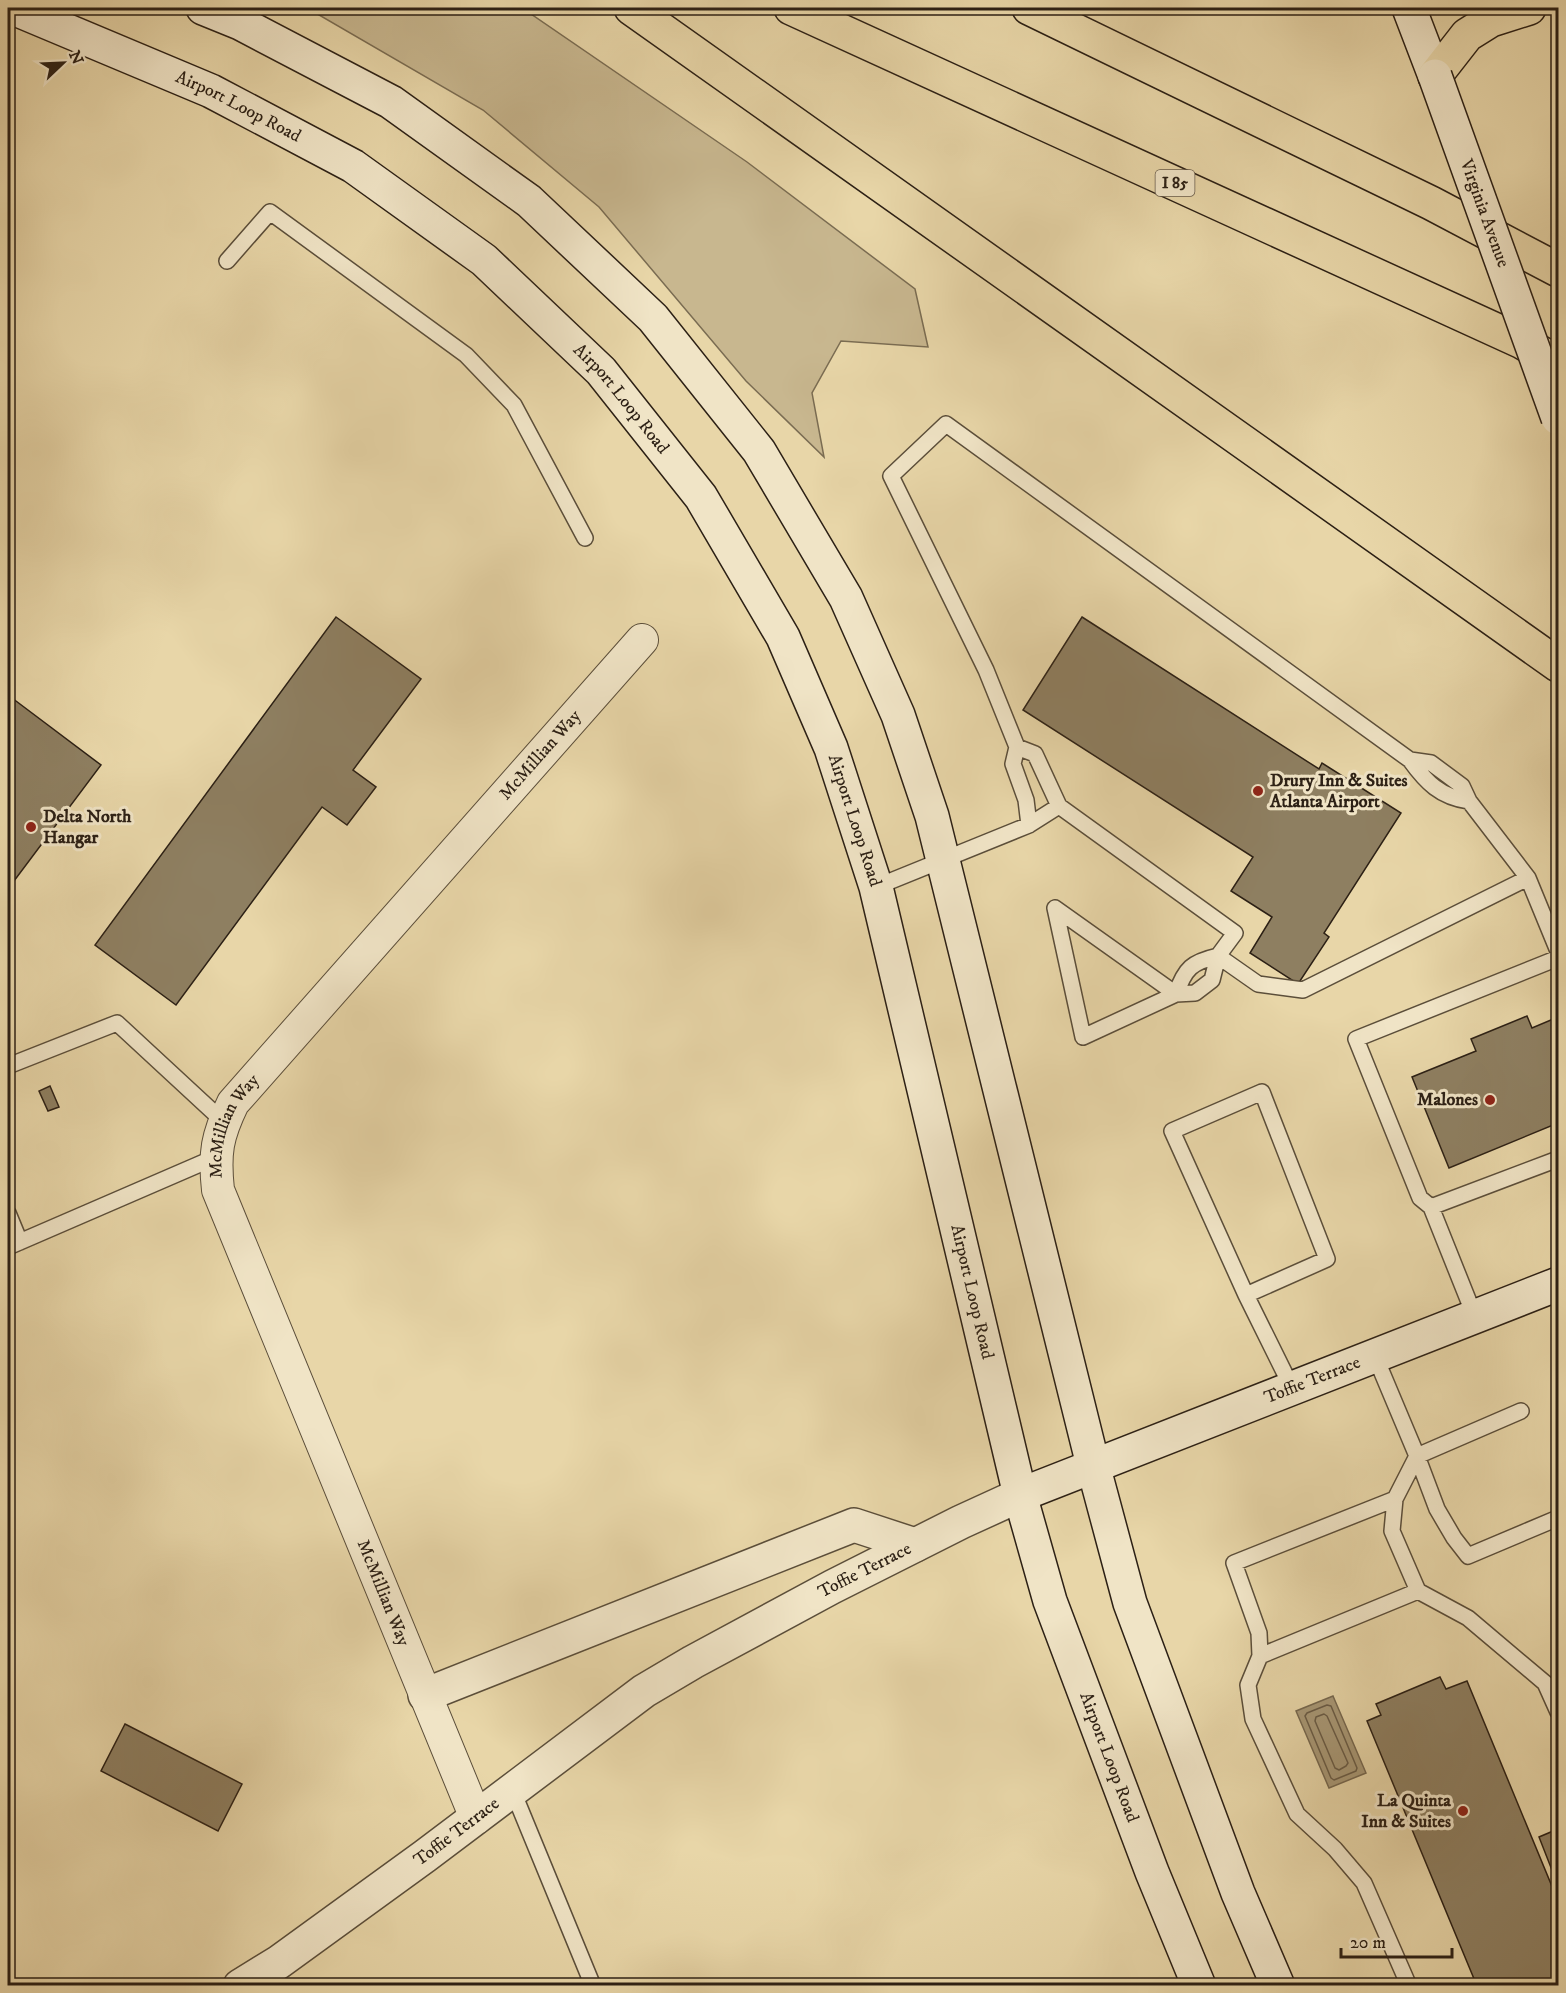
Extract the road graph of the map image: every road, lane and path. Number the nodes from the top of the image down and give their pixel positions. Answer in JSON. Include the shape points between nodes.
{"nodes":[{"id":1,"x":13,"y":8,"type":"edge"},
{"id":2,"x":203,"y":8,"type":"edge"},
{"id":3,"x":631,"y":8,"type":"edge"},
{"id":4,"x":791,"y":8,"type":"edge"},
{"id":5,"x":1029,"y":8,"type":"edge"},
{"id":6,"x":1409,"y":8,"type":"edge"},
{"id":7,"x":1530,"y":8,"type":"edge"},
{"id":8,"x":1435,"y":76,"type":"junction"},
{"id":9,"x":226,"y":261,"type":"dead end"},
{"id":10,"x":1558,"y":270,"type":"edge"},
{"id":11,"x":1558,"y":363,"type":"edge"},
{"id":12,"x":1558,"y":418,"type":"edge"},
{"id":13,"x":585,"y":538,"type":"dead end"},
{"id":14,"x":642,"y":640,"type":"dead end"},
{"id":15,"x":1558,"y":664,"type":"edge"},
{"id":16,"x":1017,"y":747,"type":"junction"},
{"id":17,"x":1059,"y":806,"type":"junction"},
{"id":18,"x":1029,"y":825,"type":"junction"},
{"id":19,"x":943,"y":860,"type":"junction"},
{"id":20,"x":1528,"y":878,"type":"junction"},
{"id":21,"x":876,"y":887,"type":"junction"},
{"id":22,"x":1558,"y":951,"type":"edge"},
{"id":23,"x":1218,"y":956,"type":"junction"},
{"id":24,"x":1558,"y":958,"type":"edge"},
{"id":25,"x":1176,"y":994,"type":"junction"},
{"id":26,"x":8,"y":1066,"type":"edge"},
{"id":27,"x":224,"y":1122,"type":"junction"},
{"id":28,"x":216,"y":1157,"type":"junction"},
{"id":29,"x":1558,"y":1159,"type":"edge"},
{"id":30,"x":1431,"y":1206,"type":"junction"},
{"id":31,"x":8,"y":1213,"type":"edge"},
{"id":32,"x":14,"y":1245,"type":"edge"},
{"id":33,"x":8,"y":1260,"type":"edge"},
{"id":34,"x":1558,"y":1284,"type":"edge"},
{"id":35,"x":1246,"y":1294,"type":"junction"},
{"id":36,"x":1475,"y":1317,"type":"junction"},
{"id":37,"x":1375,"y":1356,"type":"junction"},
{"id":38,"x":1292,"y":1388,"type":"junction"},
{"id":39,"x":1521,"y":1411,"type":"dead end"},
{"id":40,"x":1417,"y":1456,"type":"junction"},
{"id":41,"x":1093,"y":1465,"type":"junction"},
{"id":42,"x":1020,"y":1495,"type":"junction"},
{"id":43,"x":1395,"y":1499,"type":"junction"},
{"id":44,"x":1558,"y":1518,"type":"edge"},
{"id":45,"x":915,"y":1545,"type":"junction"},
{"id":46,"x":1418,"y":1591,"type":"junction"},
{"id":47,"x":1260,"y":1656,"type":"junction"},
{"id":48,"x":425,"y":1695,"type":"junction"},
{"id":49,"x":1558,"y":1712,"type":"edge"},
{"id":50,"x":512,"y":1789,"type":"junction"},
{"id":51,"x":476,"y":1818,"type":"junction"},
{"id":52,"x":240,"y":1986,"type":"edge"},
{"id":53,"x":593,"y":1986,"type":"edge"},
{"id":54,"x":1199,"y":1986,"type":"edge"},
{"id":55,"x":1278,"y":1986,"type":"edge"},
{"id":56,"x":1409,"y":1986,"type":"edge"}],
"edges":[{"from":1,"to":21,"type":"main road","name":"Airport Loop Road","via":[[211,91],[353,166],[484,260],[601,371],[701,498],[783,637],[831,748]]},
{"from":2,"to":19,"type":"main road","via":[[240,23],[391,102],[529,201],[653,318],[759,451],[846,598],[898,715]]},
{"from":3,"to":15,"type":"highway"},
{"from":4,"to":11,"type":"highway","number":"I 85","via":[[1522,342]]},
{"from":5,"to":10,"type":"highway","via":[[1421,197]]},
{"from":6,"to":8,"type":"main road","name":"Virginia Avenue"},
{"from":7,"to":8,"type":"highway","via":[[1491,20],[1467,35]]},
{"from":8,"to":12,"type":"main road","name":"Virginia Avenue","bridge":true},
{"from":9,"to":13,"type":"lane","via":[[270,212],[466,355],[514,405]]},
{"from":14,"to":27,"type":"street","name":"McMillian Way","via":[[233,1102]]},
{"from":16,"to":17,"type":"lane","via":[[1035,754]]},
{"from":16,"to":18,"type":"lane","via":[[1013,764],[1026,800]]},
{"from":16,"to":20,"type":"lane","via":[[986,670],[891,476],[946,424],[1410,760],[1431,763],[1462,786],[1469,801]]},
{"from":17,"to":18,"type":"lane"},
{"from":17,"to":23,"type":"lane","via":[[1235,933]]},
{"from":18,"to":19,"type":"lane"},
{"from":19,"to":21,"type":"lane"},
{"from":19,"to":41,"type":"main road"},
{"from":20,"to":22,"type":"lane"},
{"from":20,"to":23,"type":"lane","via":[[1303,990],[1258,984]]},
{"from":21,"to":42,"type":"main road","name":"Airport Loop Road"},
{"from":23,"to":25,"type":"lane","via":[[1199,960],[1182,976]]},
{"from":23,"to":25,"type":"lane","via":[[1212,980],[1195,993]]},
{"from":24,"to":30,"type":"lane","via":[[1356,1040],[1420,1198]]},
{"from":25,"to":25,"type":"lane","via":[[1083,1037],[1055,908],[1166,987]]},
{"from":26,"to":27,"type":"lane","via":[[117,1023]]},
{"from":27,"to":28,"type":"street","name":"McMillian Way"},
{"from":28,"to":32,"type":"lane"},
{"from":28,"to":48,"type":"street","name":"McMillian Way","via":[[222,1201]]},
{"from":29,"to":30,"type":"lane"},
{"from":30,"to":36,"type":"lane"},
{"from":31,"to":32,"type":"lane"},
{"from":32,"to":33,"type":"lane"},
{"from":34,"to":36,"type":"main road","name":"Toffie Terrace"},
{"from":35,"to":35,"type":"lane","via":[[1172,1131],[1262,1092],[1328,1259]]},
{"from":35,"to":38,"type":"lane"},
{"from":36,"to":37,"type":"main road","name":"Toffie Terrace"},
{"from":37,"to":38,"type":"main road","name":"Toffie Terrace"},
{"from":37,"to":40,"type":"lane"},
{"from":38,"to":41,"type":"main road","name":"Toffie Terrace"},
{"from":39,"to":40,"type":"lane"},
{"from":40,"to":43,"type":"lane"},
{"from":40,"to":44,"type":"lane","via":[[1437,1509],[1468,1556]]},
{"from":41,"to":42,"type":"main road","name":"Toffie Terrace"},
{"from":41,"to":55,"type":"main road","via":[[1130,1603],[1238,1893]]},
{"from":42,"to":45,"type":"main road","name":"Toffie Terrace"},
{"from":42,"to":54,"type":"main road","name":"Airport Loop Road","via":[[1050,1601]]},
{"from":43,"to":46,"type":"lane","via":[[1392,1531]]},
{"from":43,"to":47,"type":"lane","via":[[1234,1563],[1259,1633]]},
{"from":45,"to":48,"type":"main road","via":[[854,1525]]},
{"from":45,"to":50,"type":"main road","name":"Toffie Terrace","via":[[644,1691]]},
{"from":46,"to":47,"type":"lane"},
{"from":46,"to":49,"type":"lane","via":[[1468,1618],[1545,1683]]},
{"from":47,"to":56,"type":"lane","via":[[1248,1685],[1253,1719],[1297,1814],[1364,1883]]},
{"from":48,"to":51,"type":"street","name":"McMillian Way"},
{"from":50,"to":51,"type":"main road","name":"Toffie Terrace"},
{"from":50,"to":53,"type":"lane"},
{"from":51,"to":52,"type":"main road","name":"Toffie Terrace","via":[[279,1962]]}]}
